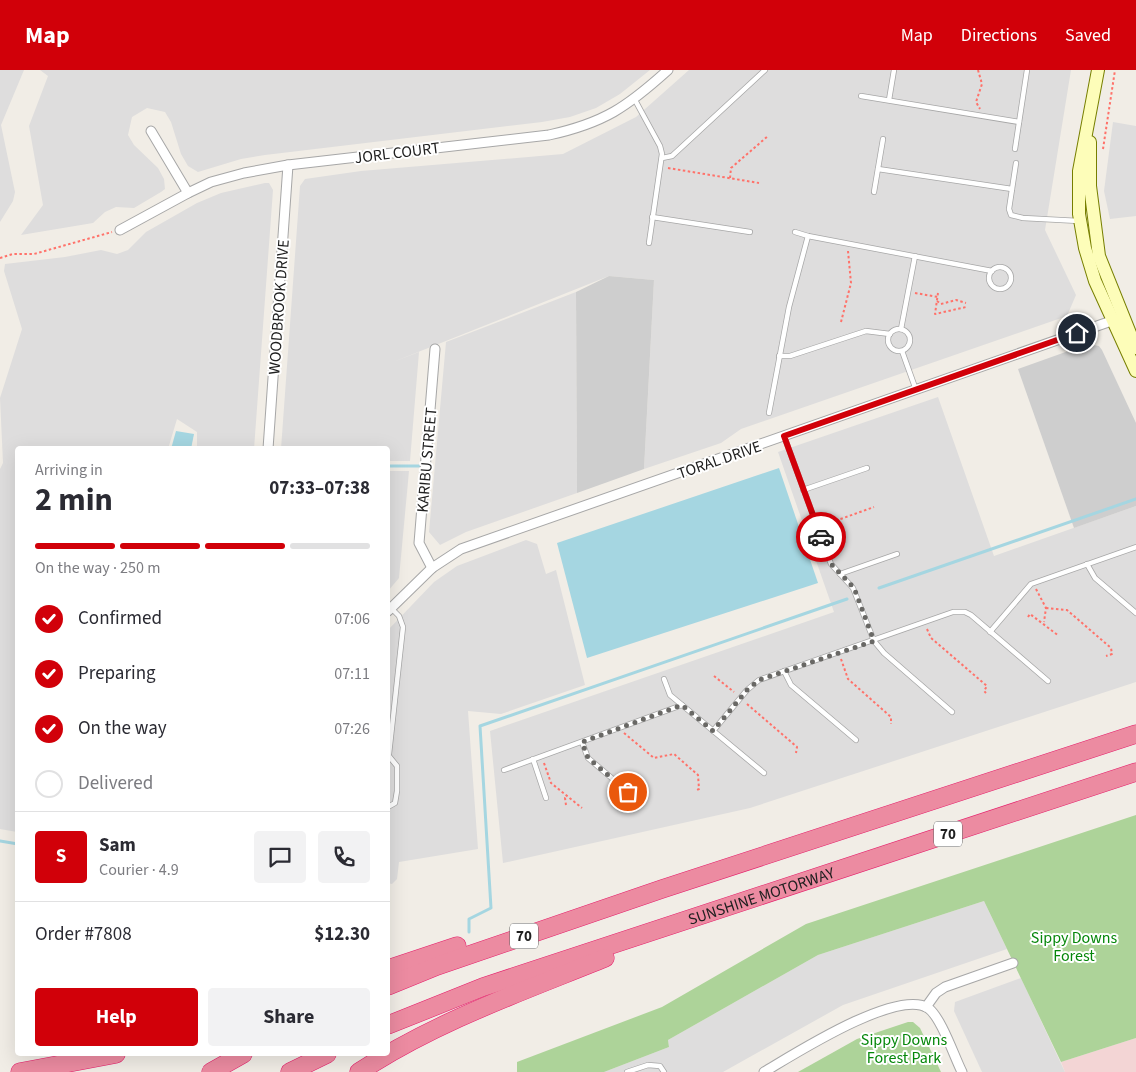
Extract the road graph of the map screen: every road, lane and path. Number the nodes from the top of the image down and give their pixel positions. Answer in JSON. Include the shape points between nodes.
{"nodes":[{"id":1,"x":668,"y":70,"type":"edge"},
{"id":2,"x":765,"y":70,"type":"edge"},
{"id":3,"x":894,"y":70,"type":"edge"},
{"id":4,"x":978,"y":70,"type":"edge"},
{"id":5,"x":1027,"y":70,"type":"edge"},
{"id":6,"x":1098,"y":70,"type":"edge"},
{"id":7,"x":1115,"y":70,"type":"edge"},
{"id":8,"x":861,"y":96,"type":"dead end"},
{"id":9,"x":635,"y":100,"type":"junction"},
{"id":10,"x":888,"y":100,"type":"junction"},
{"id":11,"x":980,"y":116,"type":"junction"},
{"id":12,"x":1090,"y":117,"type":"junction"},
{"id":13,"x":1019,"y":122,"type":"junction"},
{"id":14,"x":150,"y":130,"type":"dead end"},
{"id":15,"x":768,"y":136,"type":"dead end"},
{"id":16,"x":883,"y":139,"type":"dead end"},
{"id":17,"x":1015,"y":149,"type":"dead end"},
{"id":18,"x":1102,"y":156,"type":"dead end"},
{"id":19,"x":662,"y":158,"type":"junction"},
{"id":20,"x":1016,"y":163,"type":"dead end"},
{"id":21,"x":288,"y":165,"type":"junction"},
{"id":22,"x":660,"y":167,"type":"junction"},
{"id":23,"x":878,"y":169,"type":"junction"},
{"id":24,"x":730,"y":178,"type":"junction"},
{"id":25,"x":759,"y":183,"type":"dead end"},
{"id":26,"x":1012,"y":189,"type":"junction"},
{"id":27,"x":874,"y":192,"type":"dead end"},
{"id":28,"x":188,"y":193,"type":"junction"},
{"id":29,"x":652,"y":217,"type":"junction"},
{"id":30,"x":1080,"y":221,"type":"junction"},
{"id":31,"x":120,"y":230,"type":"joint"},
{"id":32,"x":750,"y":232,"type":"dead end"},
{"id":33,"x":795,"y":232,"type":"dead end"},
{"id":34,"x":808,"y":236,"type":"junction"},
{"id":35,"x":649,"y":244,"type":"dead end"},
{"id":36,"x":850,"y":244,"type":"junction"},
{"id":37,"x":915,"y":256,"type":"junction"},
{"id":38,"x":0,"y":258,"type":"edge"},
{"id":39,"x":992,"y":271,"type":"junction"},
{"id":40,"x":908,"y":292,"type":"junction"},
{"id":41,"x":938,"y":293,"type":"dead end"},
{"id":42,"x":938,"y":297,"type":"junction"},
{"id":43,"x":937,"y":301,"type":"junction"},
{"id":44,"x":966,"y":303,"type":"dead end"},
{"id":45,"x":966,"y":307,"type":"dead end"},
{"id":46,"x":1118,"y":318,"type":"junction"},
{"id":47,"x":841,"y":322,"type":"dead end"},
{"id":48,"x":901,"y":329,"type":"junction"},
{"id":49,"x":890,"y":334,"type":"junction"},
{"id":50,"x":1136,"y":348,"type":"edge"},
{"id":51,"x":435,"y":349,"type":"dead end"},
{"id":52,"x":902,"y":351,"type":"junction"},
{"id":53,"x":779,"y":356,"type":"junction"},
{"id":54,"x":1136,"y":371,"type":"edge"},
{"id":55,"x":916,"y":390,"type":"junction"},
{"id":56,"x":768,"y":413,"type":"dead end"},
{"id":57,"x":784,"y":436,"type":"junction"},
{"id":58,"x":268,"y":446,"type":"edge"},
{"id":59,"x":867,"y":468,"type":"dead end"},
{"id":60,"x":803,"y":490,"type":"junction"},
{"id":61,"x":874,"y":507,"type":"dead end"},
{"id":62,"x":829,"y":528,"type":"dead end"},
{"id":63,"x":1136,"y":547,"type":"edge"},
{"id":64,"x":897,"y":554,"type":"dead end"},
{"id":65,"x":1087,"y":564,"type":"junction"},
{"id":66,"x":432,"y":568,"type":"junction"},
{"id":67,"x":840,"y":574,"type":"junction"},
{"id":68,"x":1031,"y":584,"type":"junction"},
{"id":69,"x":1046,"y":608,"type":"junction"},
{"id":70,"x":390,"y":610,"type":"edge"},
{"id":71,"x":1136,"y":613,"type":"edge"},
{"id":72,"x":1028,"y":617,"type":"dead end"},
{"id":73,"x":1044,"y":622,"type":"junction"},
{"id":74,"x":924,"y":623,"type":"junction"},
{"id":75,"x":990,"y":632,"type":"junction"},
{"id":76,"x":1059,"y":636,"type":"dead end"},
{"id":77,"x":874,"y":641,"type":"junction"},
{"id":78,"x":839,"y":652,"type":"junction"},
{"id":79,"x":1106,"y":656,"type":"dead end"},
{"id":80,"x":784,"y":671,"type":"junction"},
{"id":81,"x":714,"y":676,"type":"dead end"},
{"id":82,"x":664,"y":679,"type":"dead end"},
{"id":83,"x":1048,"y":681,"type":"dead end"},
{"id":84,"x":986,"y":693,"type":"dead end"},
{"id":85,"x":741,"y":698,"type":"junction"},
{"id":86,"x":682,"y":705,"type":"junction"},
{"id":87,"x":952,"y":712,"type":"dead end"},
{"id":88,"x":890,"y":724,"type":"dead end"},
{"id":89,"x":618,"y":729,"type":"junction"},
{"id":90,"x":713,"y":731,"type":"junction"},
{"id":91,"x":1136,"y":734,"type":"edge"},
{"id":92,"x":390,"y":738,"type":"edge"},
{"id":93,"x":856,"y":740,"type":"dead end"},
{"id":94,"x":582,"y":742,"type":"junction"},
{"id":95,"x":796,"y":753,"type":"dead end"},
{"id":96,"x":542,"y":756,"type":"junction"},
{"id":97,"x":390,"y":757,"type":"edge"},
{"id":98,"x":533,"y":759,"type":"junction"},
{"id":99,"x":504,"y":770,"type":"dead end"},
{"id":100,"x":1136,"y":772,"type":"edge"},
{"id":101,"x":764,"y":773,"type":"dead end"},
{"id":102,"x":697,"y":790,"type":"dead end"},
{"id":103,"x":567,"y":796,"type":"junction"},
{"id":104,"x":546,"y":798,"type":"dead end"},
{"id":105,"x":640,"y":802,"type":"dead end"},
{"id":106,"x":566,"y":805,"type":"dead end"},
{"id":107,"x":390,"y":806,"type":"edge"},
{"id":108,"x":582,"y":808,"type":"dead end"},
{"id":109,"x":662,"y":889,"type":"junction"},
{"id":110,"x":759,"y":896,"type":"junction"},
{"id":111,"x":1013,"y":964,"type":"dead end"},
{"id":112,"x":390,"y":968,"type":"edge"},
{"id":113,"x":390,"y":985,"type":"edge"},
{"id":114,"x":926,"y":1007,"type":"junction"},
{"id":115,"x":390,"y":1024,"type":"edge"},
{"id":116,"x":390,"y":1053,"type":"edge"},
{"id":117,"x":105,"y":1056,"type":"edge"},
{"id":118,"x":240,"y":1056,"type":"edge"},
{"id":119,"x":323,"y":1056,"type":"edge"},
{"id":120,"x":385,"y":1056,"type":"edge"},
{"id":121,"x":20,"y":1072,"type":"edge"},
{"id":122,"x":211,"y":1072,"type":"edge"},
{"id":123,"x":290,"y":1072,"type":"edge"},
{"id":124,"x":359,"y":1072,"type":"edge"},
{"id":125,"x":627,"y":1072,"type":"edge"},
{"id":126,"x":664,"y":1072,"type":"edge"},
{"id":127,"x":764,"y":1072,"type":"edge"},
{"id":128,"x":962,"y":1072,"type":"edge"}],
"edges":[{"from":1,"to":9,"type":"street","name":"JORL COURT"},
{"from":2,"to":19,"type":"lane","via":[[672,156]]},
{"from":3,"to":10,"type":"lane"},
{"from":4,"to":11,"type":"path","via":[[982,84],[976,102]]},
{"from":5,"to":13,"type":"lane"},
{"from":6,"to":12,"type":"street"},
{"from":7,"to":18,"type":"path"},
{"from":8,"to":10,"type":"lane"},
{"from":9,"to":19,"type":"lane","via":[[660,146]]},
{"from":9,"to":21,"type":"street","name":"JORL COURT","via":[[611,116],[581,128],[549,135]]},
{"from":10,"to":11,"type":"lane"},
{"from":11,"to":13,"type":"lane"},
{"from":12,"to":30,"type":"street","via":[[1079,171]]},
{"from":12,"to":46,"type":"street","via":[[1090,186],[1099,256]]},
{"from":13,"to":17,"type":"lane"},
{"from":14,"to":28,"type":"street"},
{"from":15,"to":24,"type":"path","via":[[732,168]]},
{"from":16,"to":23,"type":"lane"},
{"from":19,"to":22,"type":"lane"},
{"from":20,"to":26,"type":"lane"},
{"from":21,"to":28,"type":"street","name":"JORL COURT","via":[[211,182]]},
{"from":21,"to":58,"type":"street","name":"WOODBROOK DRIVE"},
{"from":22,"to":24,"type":"path"},
{"from":22,"to":29,"type":"lane"},
{"from":23,"to":26,"type":"lane"},
{"from":23,"to":27,"type":"lane"},
{"from":24,"to":25,"type":"path"},
{"from":26,"to":30,"type":"lane","via":[[1010,213],[1014,217]]},
{"from":28,"to":31,"type":"street","name":"JORL COURT"},
{"from":29,"to":32,"type":"lane"},
{"from":29,"to":35,"type":"lane"},
{"from":30,"to":46,"type":"street","via":[[1095,281]]},
{"from":31,"to":38,"type":"path","via":[[34,254]]},
{"from":33,"to":34,"type":"lane"},
{"from":34,"to":36,"type":"lane"},
{"from":34,"to":53,"type":"lane"},
{"from":36,"to":37,"type":"lane"},
{"from":36,"to":47,"type":"path","via":[[851,283]]},
{"from":37,"to":39,"type":"lane"},
{"from":37,"to":40,"type":"lane"},
{"from":39,"to":39,"type":"lane","via":[[1005,269],[1010,274],[1009,284],[1004,289],[993,287],[989,278]]},
{"from":40,"to":42,"type":"path"},
{"from":40,"to":48,"type":"lane"},
{"from":41,"to":42,"type":"path"},
{"from":42,"to":43,"type":"path"},
{"from":43,"to":44,"type":"path","via":[[941,304],[956,300]]},
{"from":43,"to":45,"type":"path","via":[[935,314]]},
{"from":46,"to":50,"type":"street"},
{"from":46,"to":54,"type":"street"},
{"from":46,"to":55,"type":"street","name":"TORAL DRIVE"},
{"from":48,"to":49,"type":"lane"},
{"from":48,"to":52,"type":"lane","via":[[910,340]]},
{"from":49,"to":52,"type":"lane","via":[[891,348]]},
{"from":49,"to":53,"type":"lane","via":[[866,331],[790,356]]},
{"from":51,"to":66,"type":"street","name":"KARIBU STREET","via":[[419,544]]},
{"from":52,"to":55,"type":"lane"},
{"from":53,"to":56,"type":"lane"},
{"from":55,"to":57,"type":"street","name":"TORAL DRIVE"},
{"from":57,"to":60,"type":"lane"},
{"from":57,"to":66,"type":"street","name":"TORAL DRIVE","via":[[461,549]]},
{"from":59,"to":60,"type":"lane"},
{"from":60,"to":67,"type":"lane","via":[[831,564]]},
{"from":61,"to":62,"type":"path","via":[[835,521]]},
{"from":63,"to":65,"type":"lane"},
{"from":64,"to":67,"type":"lane"},
{"from":65,"to":68,"type":"lane"},
{"from":65,"to":71,"type":"lane","via":[[1095,578]]},
{"from":66,"to":70,"type":"street","name":"TORAL DRIVE"},
{"from":67,"to":77,"type":"lane","via":[[854,588]]},
{"from":68,"to":69,"type":"path"},
{"from":68,"to":75,"type":"lane"},
{"from":69,"to":73,"type":"path"},
{"from":69,"to":79,"type":"path","via":[[1067,610],[1111,648],[1112,654]]},
{"from":70,"to":92,"type":"lane","via":[[399,616],[403,627]]},
{"from":72,"to":73,"type":"path","via":[[1030,614]]},
{"from":73,"to":76,"type":"path"},
{"from":74,"to":75,"type":"lane","via":[[953,612],[965,612]]},
{"from":74,"to":77,"type":"lane"},
{"from":74,"to":84,"type":"path","via":[[931,638],[987,686]]},
{"from":75,"to":83,"type":"lane"},
{"from":77,"to":78,"type":"lane"},
{"from":77,"to":87,"type":"lane"},
{"from":78,"to":80,"type":"lane"},
{"from":78,"to":88,"type":"path","via":[[848,680],[891,717]]},
{"from":80,"to":85,"type":"lane","via":[[753,683]]},
{"from":80,"to":93,"type":"lane","via":[[791,685]]},
{"from":81,"to":85,"type":"path"},
{"from":82,"to":86,"type":"lane","via":[[670,695]]},
{"from":85,"to":90,"type":"lane"},
{"from":85,"to":95,"type":"path","via":[[796,747]]},
{"from":86,"to":89,"type":"lane"},
{"from":86,"to":90,"type":"lane"},
{"from":89,"to":94,"type":"lane"},
{"from":89,"to":102,"type":"path","via":[[654,758],[674,754],[698,775]]},
{"from":90,"to":101,"type":"lane"},
{"from":91,"to":109,"type":"highway","number":"70"},
{"from":94,"to":96,"type":"lane"},
{"from":94,"to":105,"type":"lane","via":[[588,758]]},
{"from":96,"to":98,"type":"lane"},
{"from":96,"to":103,"type":"path","via":[[551,783]]},
{"from":97,"to":107,"type":"lane","via":[[397,766],[397,791]]},
{"from":98,"to":99,"type":"lane"},
{"from":98,"to":104,"type":"lane"},
{"from":100,"to":110,"type":"highway","name":"SUNSHINE MOTORWAY","number":"70"},
{"from":103,"to":106,"type":"path"},
{"from":103,"to":108,"type":"path"},
{"from":109,"to":112,"type":"highway","via":[[464,944]]},
{"from":109,"to":113,"type":"highway","number":"70"},
{"from":110,"to":115,"type":"highway","name":"SUNSHINE MOTORWAY","number":"70","via":[[483,987]]},
{"from":110,"to":116,"type":"highway","via":[[444,1024]]},
{"from":111,"to":114,"type":"street","via":[[945,987]]},
{"from":114,"to":127,"type":"street","via":[[902,1005],[851,1022]]},
{"from":114,"to":128,"type":"street","via":[[936,1018]]},
{"from":117,"to":121,"type":"highway"},
{"from":118,"to":122,"type":"highway"},
{"from":119,"to":123,"type":"highway"},
{"from":120,"to":124,"type":"highway"},
{"from":125,"to":126,"type":"lane","via":[[648,1065],[660,1066]]}]}
